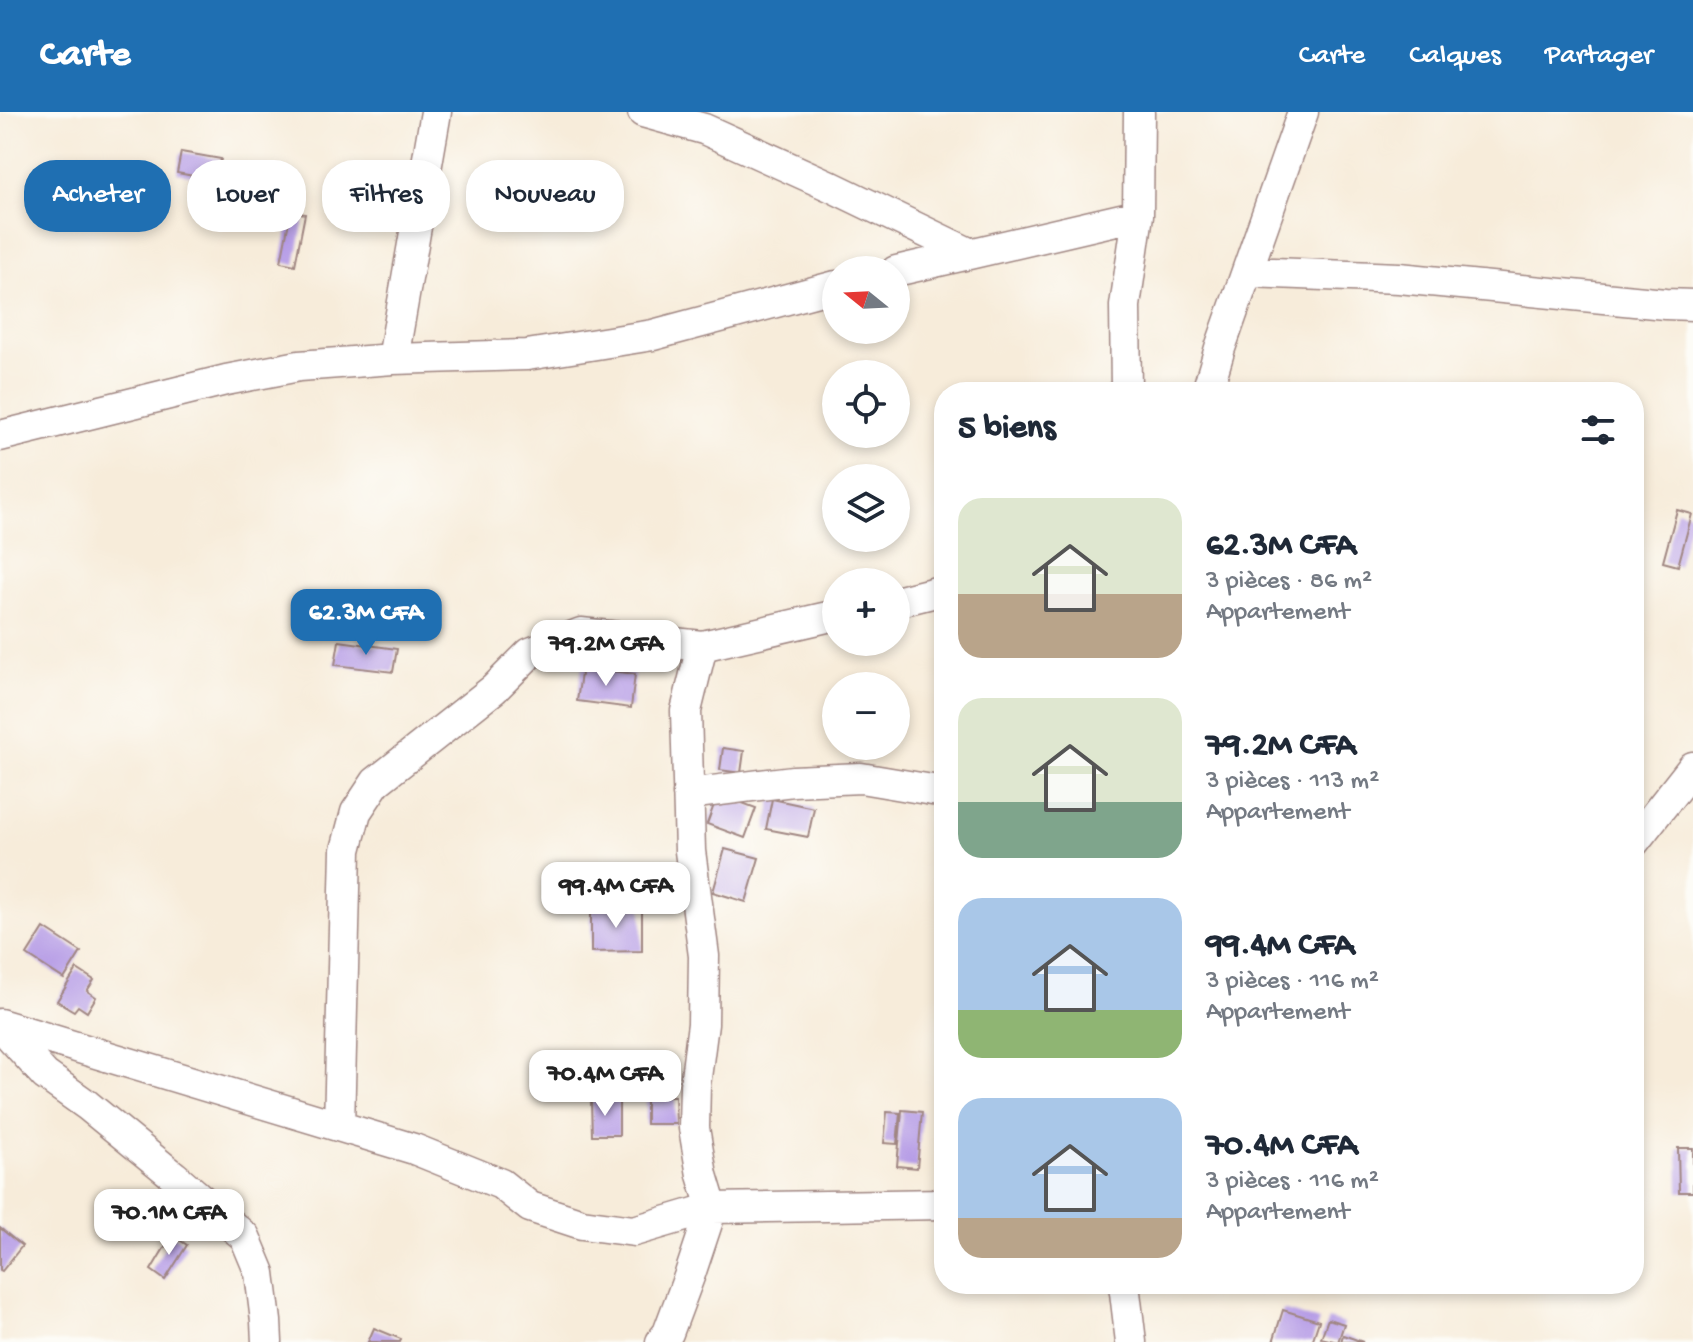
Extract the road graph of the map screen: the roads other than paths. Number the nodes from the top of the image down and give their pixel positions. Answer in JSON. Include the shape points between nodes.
{"nodes":[{"id":1,"x":436,"y":112,"type":"edge"},
{"id":2,"x":643,"y":112,"type":"edge"},
{"id":3,"x":1139,"y":112,"type":"edge"},
{"id":4,"x":1303,"y":112,"type":"edge"},
{"id":5,"x":1138,"y":215,"type":"junction"},
{"id":6,"x":969,"y":253,"type":"junction"},
{"id":7,"x":910,"y":268,"type":"edge"},
{"id":8,"x":1247,"y":272,"type":"junction"},
{"id":9,"x":822,"y":290,"type":"edge"},
{"id":10,"x":1693,"y":305,"type":"edge"},
{"id":11,"x":393,"y":359,"type":"junction"},
{"id":12,"x":1126,"y":382,"type":"edge"},
{"id":13,"x":1210,"y":382,"type":"edge"},
{"id":14,"x":0,"y":436,"type":"edge"},
{"id":15,"x":934,"y":592,"type":"edge"},
{"id":16,"x":910,"y":598,"type":"edge"},
{"id":17,"x":822,"y":618,"type":"edge"},
{"id":18,"x":702,"y":646,"type":"junction"},
{"id":19,"x":1693,"y":767,"type":"edge"},
{"id":20,"x":934,"y":790,"type":"edge"},
{"id":21,"x":688,"y":794,"type":"junction"},
{"id":22,"x":1644,"y":829,"type":"edge"},
{"id":23,"x":0,"y":1024,"type":"edge"},
{"id":24,"x":339,"y":1126,"type":"junction"},
{"id":25,"x":934,"y":1204,"type":"edge"},
{"id":26,"x":712,"y":1208,"type":"junction"},
{"id":27,"x":1125,"y":1294,"type":"edge"},
{"id":28,"x":267,"y":1342,"type":"edge"},
{"id":29,"x":661,"y":1342,"type":"edge"},
{"id":30,"x":1131,"y":1342,"type":"edge"}],
"edges":[{"from":1,"to":11,"type":"street"},
{"from":2,"to":6,"type":"street","via":[[704,129]]},
{"from":3,"to":5,"type":"street"},
{"from":4,"to":8,"type":"street"},
{"from":5,"to":6,"type":"street"},
{"from":5,"to":12,"type":"street","via":[[1125,306]]},
{"from":6,"to":7,"type":"street"},
{"from":8,"to":10,"type":"street","via":[[1399,278]]},
{"from":8,"to":13,"type":"street"},
{"from":9,"to":11,"type":"street","via":[[653,335],[527,355]]},
{"from":11,"to":14,"type":"street","via":[[299,366],[226,380]]},
{"from":15,"to":16,"type":"street"},
{"from":17,"to":18,"type":"street"},
{"from":18,"to":21,"type":"street","via":[[686,711]]},
{"from":18,"to":24,"type":"street","via":[[581,633],[530,653],[494,689],[376,782],[356,812],[346,850]]},
{"from":19,"to":22,"type":"street"},
{"from":20,"to":21,"type":"street","via":[[861,778]]},
{"from":21,"to":26,"type":"street","via":[[704,956],[694,1128]]},
{"from":23,"to":24,"type":"street"},
{"from":23,"to":28,"type":"street","via":[[45,1075],[245,1237],[260,1273]]},
{"from":24,"to":26,"type":"street","via":[[501,1184],[530,1207],[582,1224],[634,1231]]},
{"from":25,"to":26,"type":"street"},
{"from":26,"to":29,"type":"street"},
{"from":27,"to":30,"type":"street"}]}
